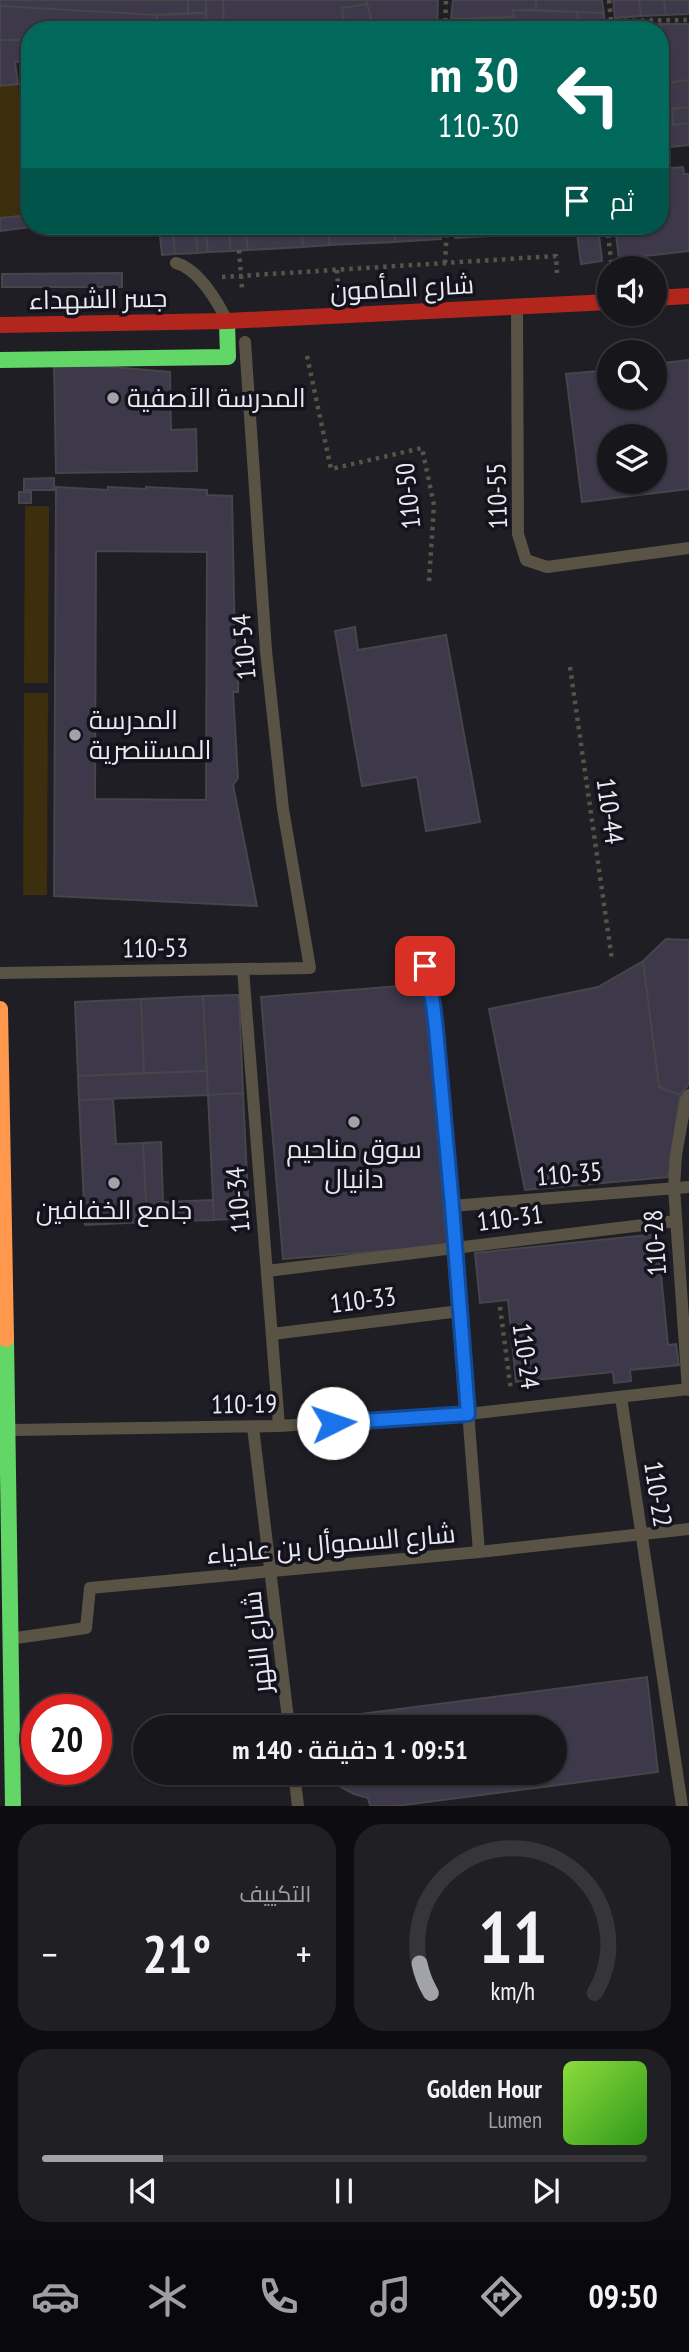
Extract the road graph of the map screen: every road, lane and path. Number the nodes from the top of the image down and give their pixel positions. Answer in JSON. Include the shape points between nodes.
{"nodes":[{"id":1,"x":446,"y":0,"type":"edge"},
{"id":2,"x":609,"y":0,"type":"edge"},
{"id":3,"x":689,"y":20,"type":"edge"},
{"id":4,"x":445,"y":21,"type":"edge"},
{"id":5,"x":447,"y":235,"type":"edge"},
{"id":6,"x":608,"y":235,"type":"edge"},
{"id":7,"x":611,"y":256,"type":"edge"},
{"id":8,"x":176,"y":263,"type":"dead end"},
{"id":9,"x":445,"y":263,"type":"junction"},
{"id":10,"x":217,"y":278,"type":"dead end"},
{"id":11,"x":689,"y":296,"type":"edge"},
{"id":12,"x":667,"y":297,"type":"edge"},
{"id":13,"x":597,"y":303,"type":"edge"},
{"id":14,"x":559,"y":305,"type":"junction"},
{"id":15,"x":517,"y":307,"type":"junction"},
{"id":16,"x":236,"y":321,"type":"junction"},
{"id":17,"x":197,"y":322,"type":"joint"},
{"id":18,"x":0,"y":325,"type":"edge"},
{"id":19,"x":307,"y":356,"type":"dead end"},
{"id":20,"x":0,"y":360,"type":"edge"},
{"id":21,"x":689,"y":548,"type":"edge"},
{"id":22,"x":429,"y":581,"type":"dead end"},
{"id":23,"x":570,"y":667,"type":"dead end"},
{"id":24,"x":612,"y":960,"type":"dead end"},
{"id":25,"x":425,"y":966,"type":"dead end"},
{"id":26,"x":310,"y":968,"type":"joint"},
{"id":27,"x":243,"y":969,"type":"junction"},
{"id":28,"x":0,"y":973,"type":"edge"},
{"id":29,"x":0,"y":1009,"type":"edge"},
{"id":30,"x":689,"y":1095,"type":"edge"},
{"id":31,"x":689,"y":1186,"type":"edge"},
{"id":32,"x":674,"y":1188,"type":"junction"},
{"id":33,"x":452,"y":1206,"type":"junction"},
{"id":34,"x":676,"y":1221,"type":"junction"},
{"id":35,"x":455,"y":1248,"type":"junction"},
{"id":36,"x":267,"y":1270,"type":"junction"},
{"id":37,"x":500,"y":1307,"type":"dead end"},
{"id":38,"x":460,"y":1311,"type":"junction"},
{"id":39,"x":272,"y":1334,"type":"junction"},
{"id":40,"x":689,"y":1390,"type":"edge"},
{"id":41,"x":621,"y":1397,"type":"junction"},
{"id":42,"x":513,"y":1409,"type":"junction"},
{"id":43,"x":468,"y":1414,"type":"junction"},
{"id":44,"x":279,"y":1426,"type":"junction"},
{"id":45,"x":253,"y":1427,"type":"junction"},
{"id":46,"x":8,"y":1430,"type":"junction"},
{"id":47,"x":689,"y":1529,"type":"edge"},
{"id":48,"x":641,"y":1534,"type":"junction"},
{"id":49,"x":479,"y":1552,"type":"junction"},
{"id":50,"x":272,"y":1572,"type":"junction"},
{"id":51,"x":12,"y":1639,"type":"junction"},
{"id":52,"x":288,"y":1715,"type":"edge"},
{"id":53,"x":295,"y":1785,"type":"edge"},
{"id":54,"x":13,"y":1806,"type":"edge"},
{"id":55,"x":298,"y":1806,"type":"edge"},
{"id":56,"x":682,"y":1806,"type":"edge"}],
"edges":[{"from":1,"to":4,"type":"path"},
{"from":2,"to":3,"type":"path","via":[[611,21]]},
{"from":5,"to":9,"type":"path"},
{"from":6,"to":7,"type":"path"},
{"from":8,"to":16,"type":"lane","via":[[192,271]]},
{"from":9,"to":10,"type":"path"},
{"from":9,"to":14,"type":"path","via":[[556,256]]},
{"from":11,"to":12,"type":"street"},
{"from":13,"to":14,"type":"street","name":"شارع المأمون"},
{"from":14,"to":15,"type":"street","name":"شارع المأمون"},
{"from":15,"to":16,"type":"street","name":"شارع المأمون"},
{"from":15,"to":21,"type":"lane","name":"110-55","via":[[519,534],[526,560],[547,567]]},
{"from":16,"to":17,"type":"street","name":"شارع المأمون"},
{"from":16,"to":20,"type":"street","via":[[228,357]]},
{"from":16,"to":26,"type":"lane","name":"110-54","via":[[283,809]]},
{"from":17,"to":18,"type":"street","name":"جسر الشهداء"},
{"from":19,"to":22,"type":"path","name":"110-50","via":[[331,469],[422,448],[434,505]]},
{"from":23,"to":24,"type":"path","name":"110-44"},
{"from":25,"to":33,"type":"lane","via":[[433,1004]]},
{"from":26,"to":27,"type":"lane","name":"110-53"},
{"from":27,"to":28,"type":"lane","name":"110-53"},
{"from":27,"to":36,"type":"lane","name":"110-34"},
{"from":29,"to":46,"type":"street"},
{"from":30,"to":32,"type":"lane","name":"110-28"},
{"from":31,"to":32,"type":"lane","name":"110-35"},
{"from":32,"to":33,"type":"lane","name":"110-35"},
{"from":32,"to":34,"type":"lane","name":"110-28"},
{"from":33,"to":35,"type":"lane"},
{"from":34,"to":35,"type":"lane","name":"110-31"},
{"from":34,"to":40,"type":"lane","name":"110-28"},
{"from":35,"to":36,"type":"lane","name":"110-31"},
{"from":35,"to":38,"type":"lane"},
{"from":36,"to":39,"type":"lane","name":"110-34"},
{"from":37,"to":42,"type":"path","name":"110-24"},
{"from":38,"to":39,"type":"lane","name":"110-33"},
{"from":38,"to":43,"type":"lane"},
{"from":39,"to":44,"type":"lane","name":"110-34"},
{"from":40,"to":41,"type":"lane","name":"110-19"},
{"from":41,"to":42,"type":"lane","name":"110-19"},
{"from":41,"to":48,"type":"lane","name":"110-22"},
{"from":42,"to":43,"type":"lane","name":"110-19"},
{"from":43,"to":44,"type":"lane","name":"110-19"},
{"from":43,"to":49,"type":"lane"},
{"from":44,"to":45,"type":"lane","name":"110-19"},
{"from":45,"to":46,"type":"lane","name":"110-19"},
{"from":45,"to":50,"type":"lane","name":"شارع النهر"},
{"from":46,"to":51,"type":"street"},
{"from":47,"to":48,"type":"lane","name":"شارع السموأل بن عادياء"},
{"from":48,"to":49,"type":"lane","name":"شارع السموأل بن عادياء"},
{"from":48,"to":56,"type":"lane","name":"110-22"},
{"from":49,"to":50,"type":"lane","name":"شارع السموأل بن عادياء"},
{"from":50,"to":51,"type":"lane","name":"شارع السموأل بن عادياء","via":[[90,1588],[86,1628]]},
{"from":50,"to":52,"type":"lane","name":"شارع النهر"},
{"from":51,"to":54,"type":"street"},
{"from":53,"to":55,"type":"lane"}]}
